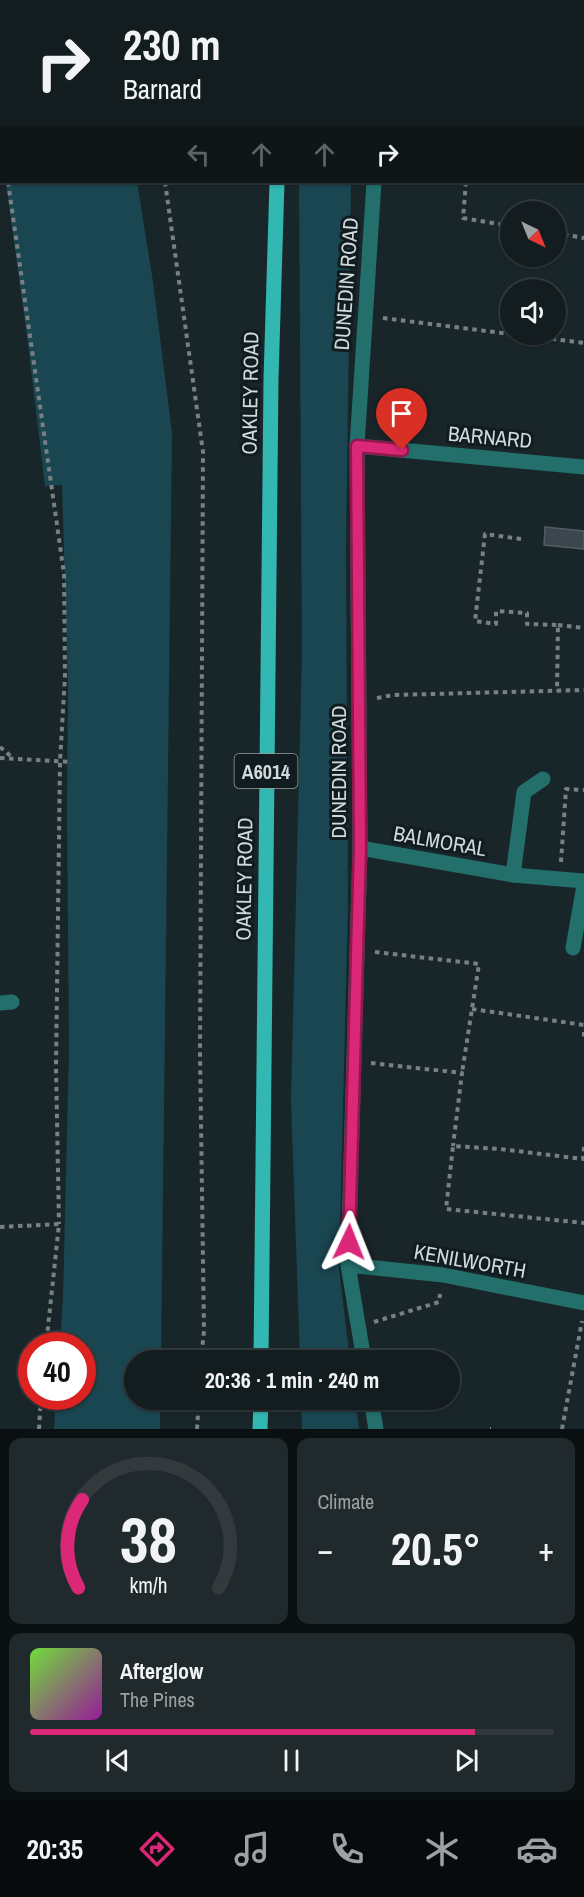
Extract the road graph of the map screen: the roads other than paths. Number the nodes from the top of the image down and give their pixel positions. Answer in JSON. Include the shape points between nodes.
{"nodes":[{"id":1,"x":277,"y":183,"type":"edge"},
{"id":2,"x":374,"y":183,"type":"edge"},
{"id":3,"x":357,"y":446,"type":"junction"},
{"id":4,"x":584,"y":467,"type":"edge"},
{"id":5,"x":543,"y":779,"type":"dead end"},
{"id":6,"x":360,"y":848,"type":"junction"},
{"id":7,"x":513,"y":875,"type":"junction"},
{"id":8,"x":584,"y":883,"type":"edge"},
{"id":9,"x":573,"y":948,"type":"dead end"},
{"id":10,"x":348,"y":1265,"type":"junction"},
{"id":11,"x":584,"y":1303,"type":"edge"},
{"id":12,"x":261,"y":1350,"type":"edge"},
{"id":13,"x":362,"y":1350,"type":"edge"},
{"id":14,"x":261,"y":1410,"type":"edge"},
{"id":15,"x":373,"y":1410,"type":"edge"},
{"id":16,"x":260,"y":1429,"type":"edge"},
{"id":17,"x":376,"y":1429,"type":"edge"}],
"edges":[{"from":1,"to":12,"type":"main road","name":"OAKLEY ROAD","number":"A6014","via":[[271,379]]},
{"from":2,"to":3,"type":"street","name":"DUNEDIN ROAD"},
{"from":3,"to":4,"type":"street","name":"BARNARD"},
{"from":3,"to":6,"type":"street","name":"DUNEDIN ROAD"},
{"from":5,"to":7,"type":"street","name":"BALMORAL","via":[[524,792]]},
{"from":6,"to":7,"type":"street","name":"BALMORAL"},
{"from":6,"to":10,"type":"street","name":"DUNEDIN ROAD"},
{"from":7,"to":8,"type":"street","name":"BALMORAL"},
{"from":8,"to":9,"type":"street"},
{"from":10,"to":11,"type":"street","name":"KENILWORTH","via":[[443,1275]]},
{"from":10,"to":13,"type":"street","name":"DUNEDIN ROAD"},
{"from":14,"to":16,"type":"main road"},
{"from":15,"to":17,"type":"street"}]}
